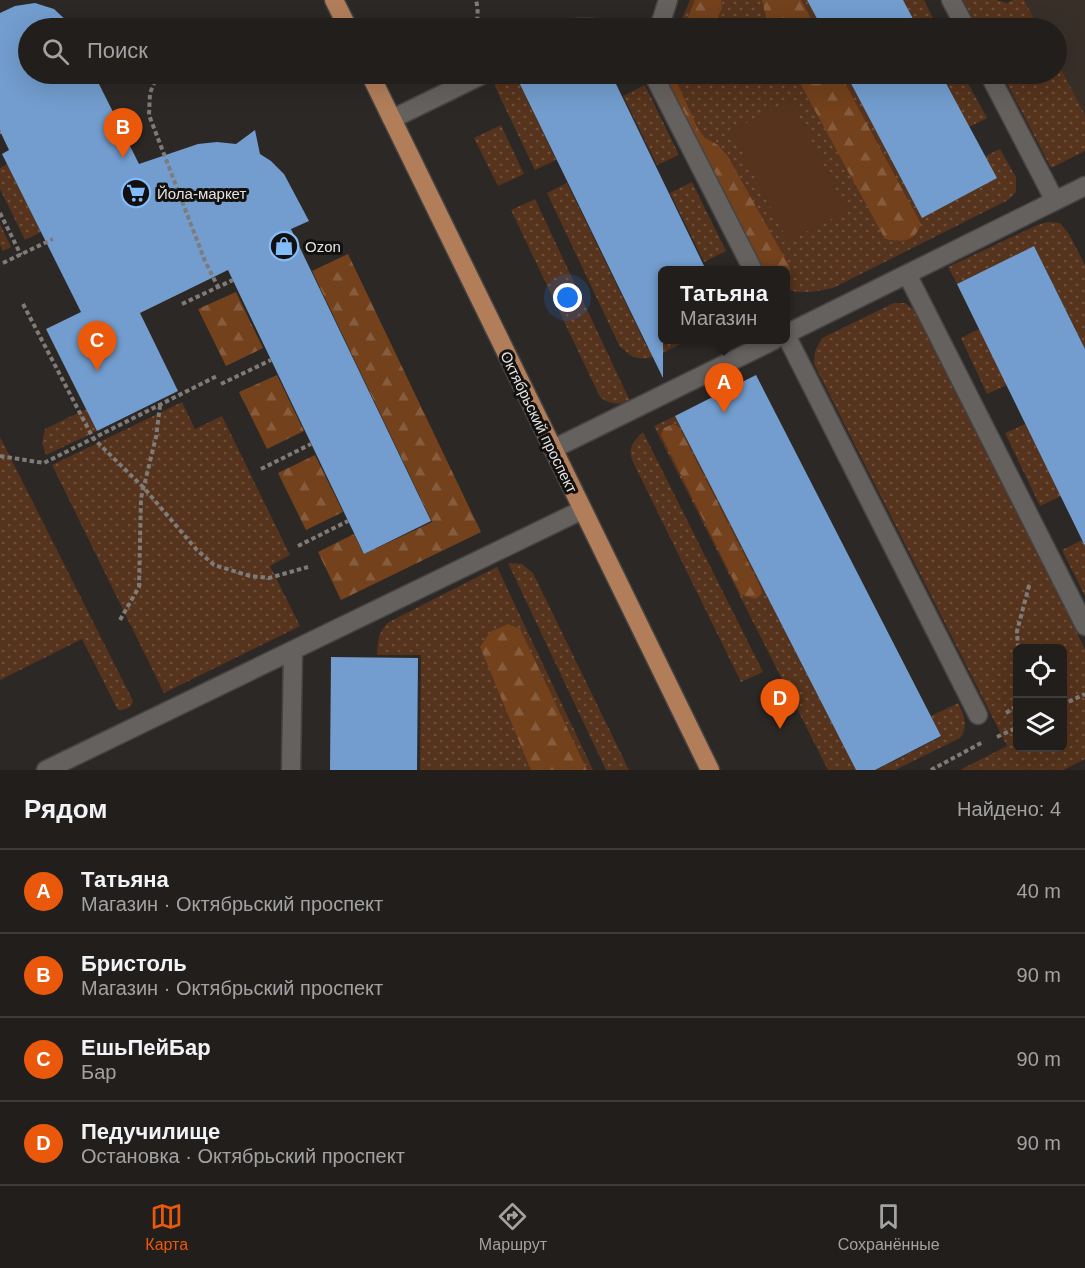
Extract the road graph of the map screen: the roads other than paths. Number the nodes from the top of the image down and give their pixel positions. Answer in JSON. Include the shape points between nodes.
{"nodes":[{"id":1,"x":334,"y":0,"type":"edge"},
{"id":2,"x":668,"y":0,"type":"edge"},
{"id":3,"x":951,"y":0,"type":"edge"},
{"id":4,"x":343,"y":18,"type":"edge"},
{"id":5,"x":662,"y":18,"type":"edge"},
{"id":6,"x":961,"y":18,"type":"edge"},
{"id":7,"x":375,"y":84,"type":"edge"},
{"id":8,"x":464,"y":84,"type":"edge"},
{"id":9,"x":658,"y":84,"type":"edge"},
{"id":10,"x":994,"y":84,"type":"edge"},
{"id":11,"x":392,"y":119,"type":"junction"},
{"id":12,"x":1085,"y":186,"type":"edge"},
{"id":13,"x":1055,"y":201,"type":"junction"},
{"id":14,"x":751,"y":266,"type":"edge"},
{"id":15,"x":907,"y":274,"type":"junction"},
{"id":16,"x":790,"y":333,"type":"edge"},
{"id":17,"x":790,"y":343,"type":"edge"},
{"id":18,"x":764,"y":344,"type":"edge"},
{"id":19,"x":552,"y":449,"type":"junction"},
{"id":20,"x":582,"y":510,"type":"junction"},
{"id":21,"x":1085,"y":626,"type":"edge"},
{"id":22,"x":293,"y":651,"type":"junction"},
{"id":23,"x":978,"y":715,"type":"road end"},
{"id":24,"x":77,"y":762,"type":"edge"},
{"id":25,"x":45,"y":770,"type":"edge"},
{"id":26,"x":291,"y":770,"type":"edge"},
{"id":27,"x":710,"y":770,"type":"edge"}],
"edges":[{"from":1,"to":4,"type":"main road"},
{"from":2,"to":5,"type":"lane"},
{"from":3,"to":6,"type":"lane"},
{"from":7,"to":11,"type":"main road","name":"Октябрьский проспект"},
{"from":8,"to":11,"type":"lane"},
{"from":9,"to":14,"type":"lane"},
{"from":10,"to":13,"type":"lane"},
{"from":11,"to":19,"type":"main road","name":"Октябрьский проспект"},
{"from":12,"to":13,"type":"lane"},
{"from":13,"to":15,"type":"lane"},
{"from":15,"to":16,"type":"lane"},
{"from":15,"to":21,"type":"lane"},
{"from":17,"to":23,"type":"lane"},
{"from":18,"to":19,"type":"lane"},
{"from":19,"to":20,"type":"main road","name":"Октябрьский проспект"},
{"from":20,"to":22,"type":"lane"},
{"from":20,"to":27,"type":"main road","name":"Октябрьский проспект"},
{"from":22,"to":24,"type":"lane"},
{"from":22,"to":26,"type":"lane"},
{"from":24,"to":25,"type":"lane"}]}
